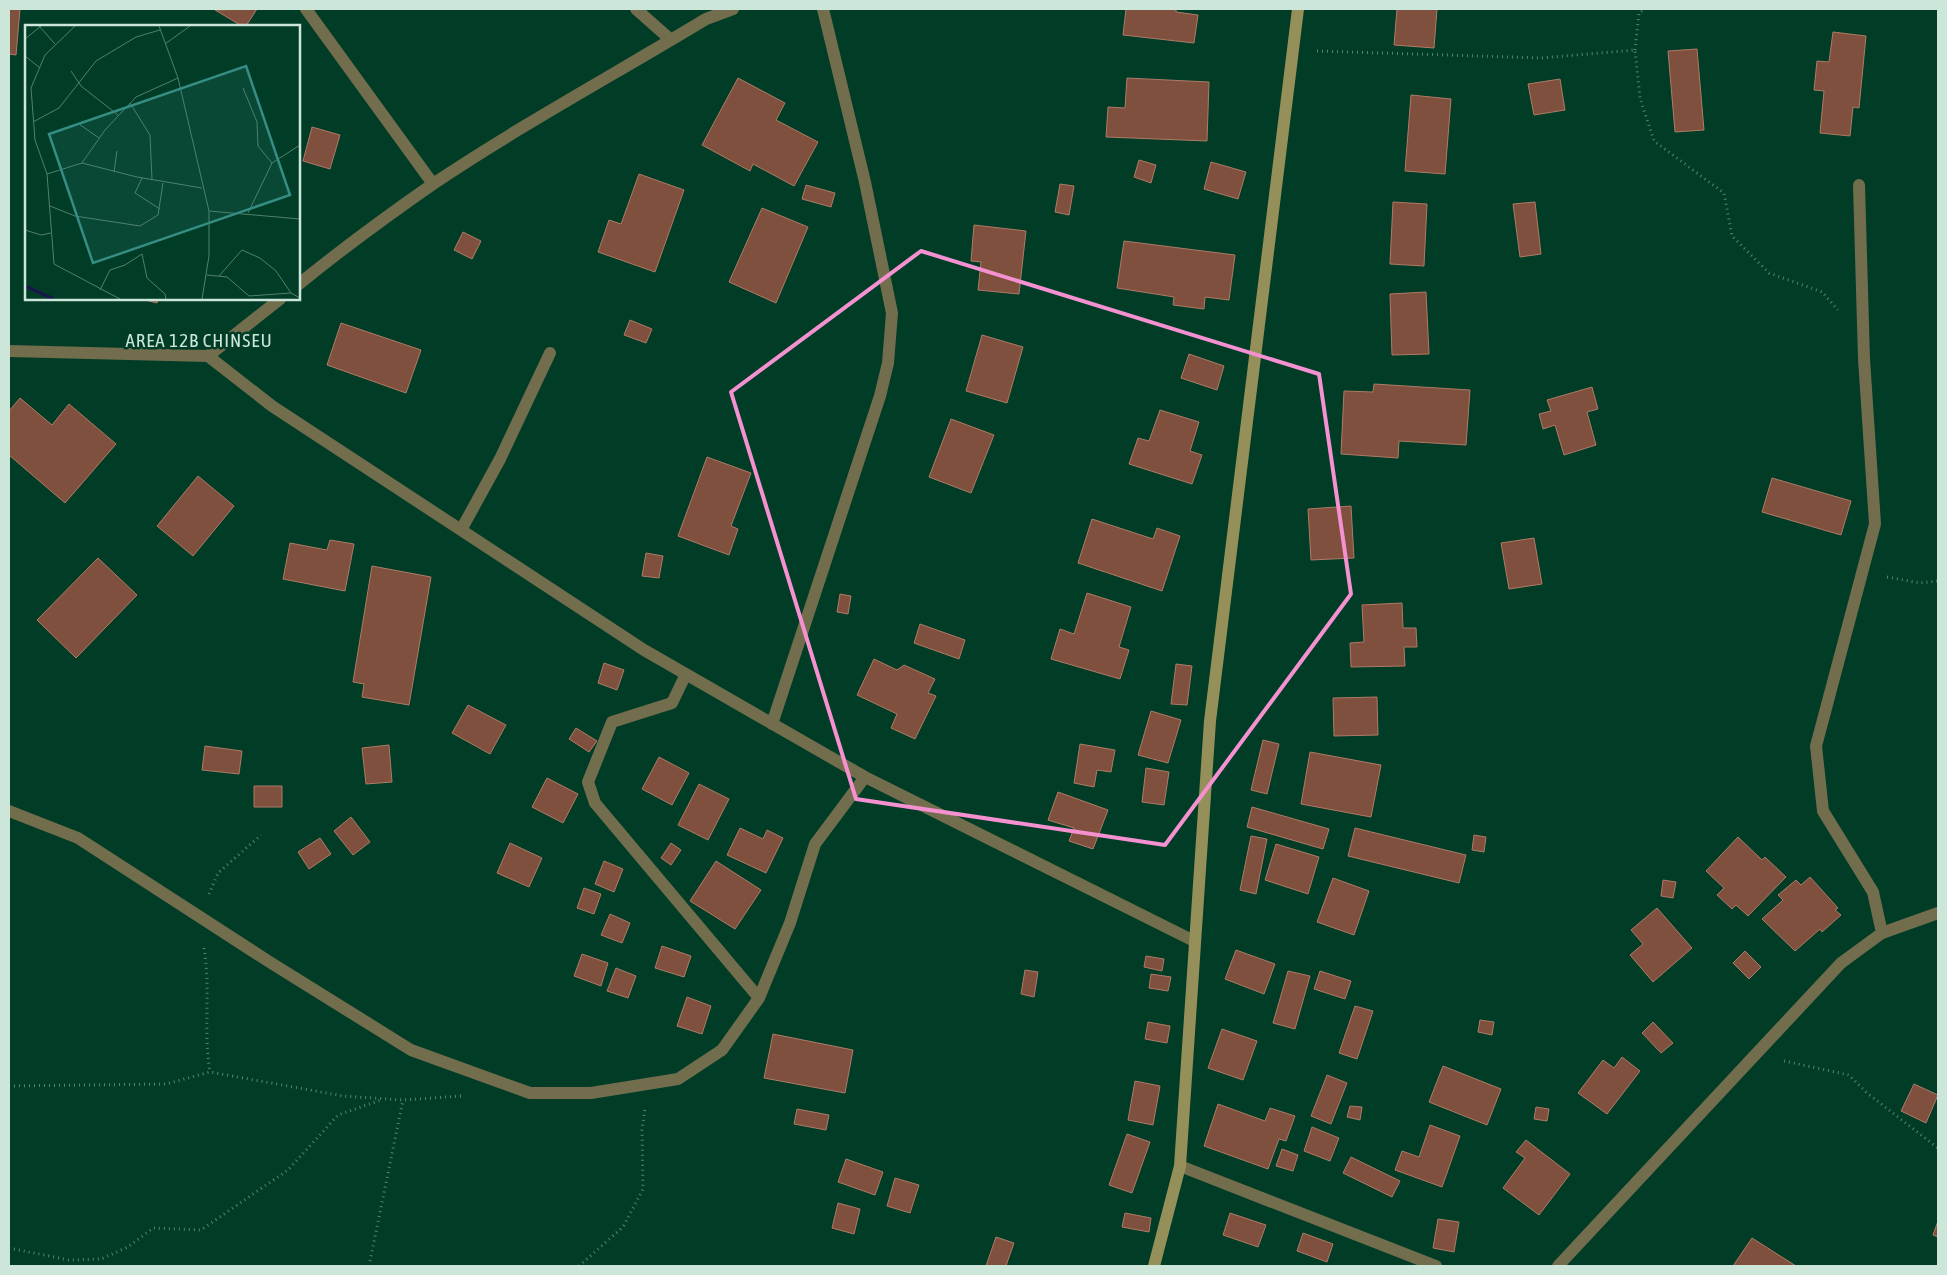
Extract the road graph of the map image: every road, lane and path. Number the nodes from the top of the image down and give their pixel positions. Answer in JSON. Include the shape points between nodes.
{"nodes":[{"id":1,"x":306,"y":9,"type":"edge"},
{"id":2,"x":636,"y":9,"type":"edge"},
{"id":3,"x":733,"y":9,"type":"edge"},
{"id":4,"x":823,"y":9,"type":"edge"},
{"id":5,"x":1298,"y":9,"type":"edge"},
{"id":6,"x":1645,"y":9,"type":"edge"},
{"id":7,"x":671,"y":40,"type":"junction"},
{"id":8,"x":1635,"y":50,"type":"junction"},
{"id":9,"x":1292,"y":51,"type":"junction"},
{"id":10,"x":433,"y":184,"type":"junction"},
{"id":11,"x":1859,"y":185,"type":"dead end"},
{"id":12,"x":300,"y":283,"type":"edge"},
{"id":13,"x":279,"y":300,"type":"edge"},
{"id":14,"x":1864,"y":338,"type":"junction"},
{"id":15,"x":9,"y":351,"type":"edge"},
{"id":16,"x":550,"y":353,"type":"dead end"},
{"id":17,"x":208,"y":356,"type":"junction"},
{"id":18,"x":461,"y":530,"type":"junction"},
{"id":19,"x":1862,"y":572,"type":"junction"},
{"id":20,"x":1938,"y":580,"type":"edge"},
{"id":21,"x":686,"y":674,"type":"junction"},
{"id":22,"x":772,"y":724,"type":"junction"},
{"id":23,"x":864,"y":777,"type":"junction"},
{"id":24,"x":9,"y":811,"type":"edge"},
{"id":25,"x":1938,"y":913,"type":"edge"},
{"id":26,"x":1882,"y":933,"type":"junction"},
{"id":27,"x":1194,"y":941,"type":"junction"},
{"id":28,"x":759,"y":998,"type":"junction"},
{"id":29,"x":1754,"y":1056,"type":"junction"},
{"id":30,"x":648,"y":1085,"type":"junction"},
{"id":31,"x":9,"y":1086,"type":"edge"},
{"id":32,"x":462,"y":1096,"type":"dead end"},
{"id":33,"x":384,"y":1099,"type":"junction"},
{"id":34,"x":403,"y":1100,"type":"junction"},
{"id":35,"x":1938,"y":1148,"type":"edge"},
{"id":36,"x":1180,"y":1166,"type":"junction"},
{"id":37,"x":9,"y":1248,"type":"edge"},
{"id":38,"x":369,"y":1266,"type":"edge"},
{"id":39,"x":579,"y":1266,"type":"edge"},
{"id":40,"x":1154,"y":1266,"type":"edge"},
{"id":41,"x":1436,"y":1266,"type":"edge"},
{"id":42,"x":1558,"y":1266,"type":"edge"}],
"edges":[{"from":1,"to":10,"type":"street"},
{"from":2,"to":7,"type":"street"},
{"from":3,"to":7,"type":"street","via":[[706,19]]},
{"from":4,"to":22,"type":"street","via":[[892,313],[888,362],[880,396]]},
{"from":5,"to":9,"type":"street"},
{"from":6,"to":8,"type":"path","via":[[1639,13]]},
{"from":7,"to":10,"type":"street"},
{"from":8,"to":9,"type":"path","via":[[1541,58]]},
{"from":8,"to":14,"type":"path","via":[[1640,98],[1654,141],[1724,193],[1732,236],[1769,273],[1822,292]]},
{"from":9,"to":27,"type":"street","via":[[1210,720]]},
{"from":10,"to":12,"type":"street"},
{"from":11,"to":14,"type":"street"},
{"from":13,"to":17,"type":"street"},
{"from":14,"to":19,"type":"street","via":[[1875,524]]},
{"from":15,"to":17,"type":"street"},
{"from":16,"to":18,"type":"street","via":[[500,459]]},
{"from":17,"to":18,"type":"street","via":[[272,406]]},
{"from":18,"to":21,"type":"street"},
{"from":19,"to":20,"type":"path","via":[[1920,583]]},
{"from":19,"to":26,"type":"street","via":[[1816,746],[1823,811],[1873,892]]},
{"from":21,"to":22,"type":"street"},
{"from":21,"to":28,"type":"street","via":[[672,703],[612,722],[588,782],[595,803]]},
{"from":22,"to":23,"type":"street"},
{"from":23,"to":27,"type":"street"},
{"from":23,"to":28,"type":"street","via":[[815,844],[790,923]]},
{"from":24,"to":30,"type":"street","via":[[78,838],[411,1050],[530,1093],[591,1094]]},
{"from":25,"to":26,"type":"street"},
{"from":26,"to":29,"type":"street","via":[[1841,963]]},
{"from":27,"to":36,"type":"street"},
{"from":28,"to":30,"type":"street","via":[[722,1050],[678,1079]]},
{"from":29,"to":35,"type":"path","via":[[1798,1062],[1848,1075]]},
{"from":29,"to":42,"type":"street"},
{"from":30,"to":39,"type":"path","via":[[642,1130],[643,1189],[624,1227]]},
{"from":31,"to":33,"type":"path","via":[[166,1084],[210,1072],[343,1096]]},
{"from":32,"to":34,"type":"path"},
{"from":33,"to":34,"type":"path"},
{"from":33,"to":37,"type":"path","via":[[338,1115],[288,1170],[201,1230],[153,1228],[101,1260],[69,1260]]},
{"from":34,"to":38,"type":"path"},
{"from":36,"to":40,"type":"street"},
{"from":36,"to":41,"type":"street"}]}
